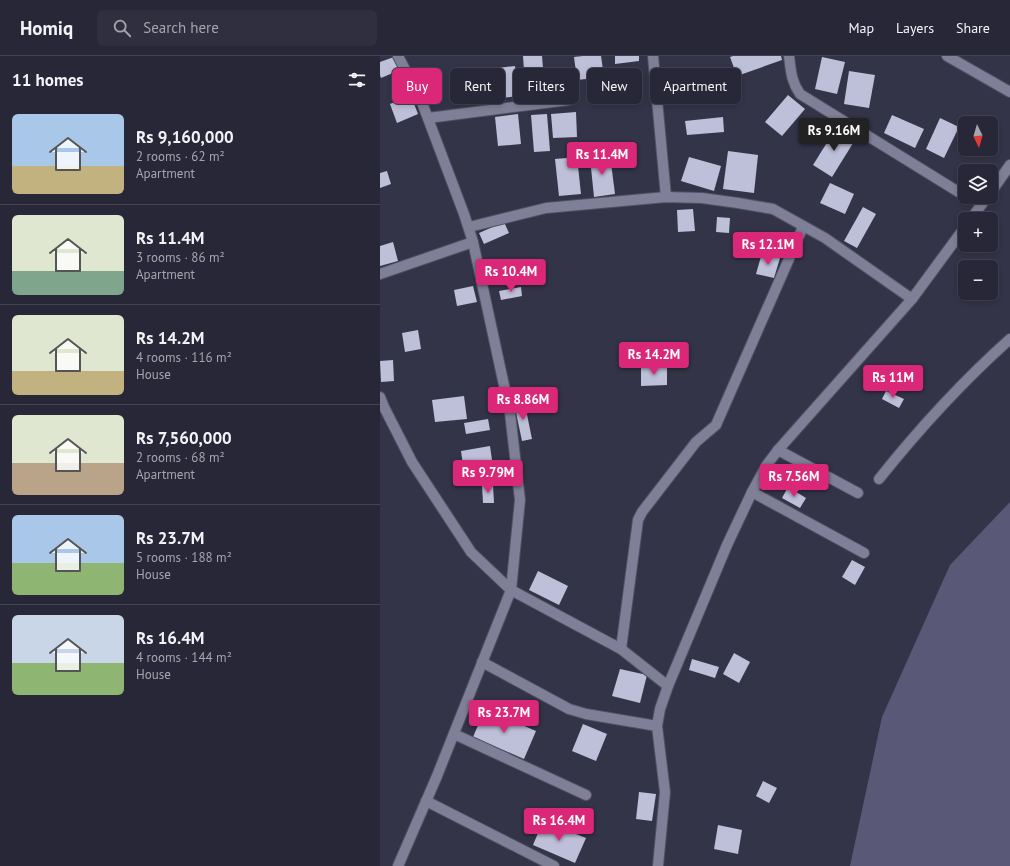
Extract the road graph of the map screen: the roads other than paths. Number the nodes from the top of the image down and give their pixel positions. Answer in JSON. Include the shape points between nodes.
{"nodes":[{"id":1,"x":398,"y":56,"type":"edge"},
{"id":2,"x":653,"y":56,"type":"edge"},
{"id":3,"x":789,"y":56,"type":"edge"},
{"id":4,"x":947,"y":56,"type":"edge"},
{"id":5,"x":1010,"y":92,"type":"edge"},
{"id":6,"x":538,"y":104,"type":"edge"},
{"id":7,"x":428,"y":118,"type":"junction"},
{"id":8,"x":1010,"y":165,"type":"edge"},
{"id":9,"x":998,"y":182,"type":"edge"},
{"id":10,"x":958,"y":192,"type":"edge"},
{"id":11,"x":666,"y":197,"type":"junction"},
{"id":12,"x":978,"y":204,"type":"edge"},
{"id":13,"x":981,"y":206,"type":"joint"},
{"id":14,"x":976,"y":212,"type":"edge"},
{"id":15,"x":469,"y":227,"type":"junction"},
{"id":16,"x":803,"y":227,"type":"junction"},
{"id":17,"x":958,"y":236,"type":"edge"},
{"id":18,"x":473,"y":242,"type":"junction"},
{"id":19,"x":380,"y":274,"type":"edge"},
{"id":20,"x":912,"y":298,"type":"junction"},
{"id":21,"x":1010,"y":339,"type":"edge"},
{"id":22,"x":380,"y":397,"type":"edge"},
{"id":23,"x":778,"y":450,"type":"junction"},
{"id":24,"x":879,"y":479,"type":"dead end"},
{"id":25,"x":752,"y":492,"type":"junction"},
{"id":26,"x":858,"y":493,"type":"dead end"},
{"id":27,"x":864,"y":553,"type":"dead end"},
{"id":28,"x":511,"y":590,"type":"junction"},
{"id":29,"x":621,"y":649,"type":"junction"},
{"id":30,"x":482,"y":662,"type":"junction"},
{"id":31,"x":668,"y":686,"type":"junction"},
{"id":32,"x":657,"y":726,"type":"junction"},
{"id":33,"x":454,"y":734,"type":"junction"},
{"id":34,"x":586,"y":795,"type":"dead end"},
{"id":35,"x":426,"y":801,"type":"junction"},
{"id":36,"x":398,"y":866,"type":"edge"},
{"id":37,"x":554,"y":866,"type":"edge"},
{"id":38,"x":658,"y":866,"type":"edge"}],
"edges":[{"from":1,"to":7,"type":"street","via":[[422,100]]},
{"from":2,"to":11,"type":"street"},
{"from":3,"to":10,"type":"street","via":[[794,86],[800,94]]},
{"from":4,"to":5,"type":"street"},
{"from":6,"to":7,"type":"street"},
{"from":7,"to":15,"type":"street"},
{"from":8,"to":9,"type":"street"},
{"from":11,"to":15,"type":"street","via":[[546,208]]},
{"from":11,"to":16,"type":"street","via":[[709,199],[773,209]]},
{"from":12,"to":13,"type":"street"},
{"from":13,"to":14,"type":"street"},
{"from":15,"to":18,"type":"street"},
{"from":16,"to":20,"type":"street","via":[[825,238]]},
{"from":16,"to":29,"type":"street","via":[[716,425],[696,442],[638,520]]},
{"from":17,"to":20,"type":"street"},
{"from":18,"to":19,"type":"street"},
{"from":18,"to":28,"type":"street","via":[[510,413],[520,500]]},
{"from":20,"to":23,"type":"street"},
{"from":21,"to":24,"type":"street","via":[[986,360]]},
{"from":22,"to":28,"type":"street","via":[[412,462],[471,552]]},
{"from":23,"to":25,"type":"street"},
{"from":23,"to":26,"type":"street"},
{"from":25,"to":27,"type":"street"},
{"from":25,"to":31,"type":"street","via":[[726,546]]},
{"from":28,"to":29,"type":"street"},
{"from":28,"to":30,"type":"street"},
{"from":29,"to":31,"type":"street"},
{"from":30,"to":32,"type":"street","via":[[570,709]]},
{"from":30,"to":33,"type":"street"},
{"from":31,"to":32,"type":"street"},
{"from":32,"to":38,"type":"street","via":[[664,792]]},
{"from":33,"to":34,"type":"street"},
{"from":33,"to":35,"type":"street"},
{"from":35,"to":36,"type":"street"},
{"from":35,"to":37,"type":"street"}]}
